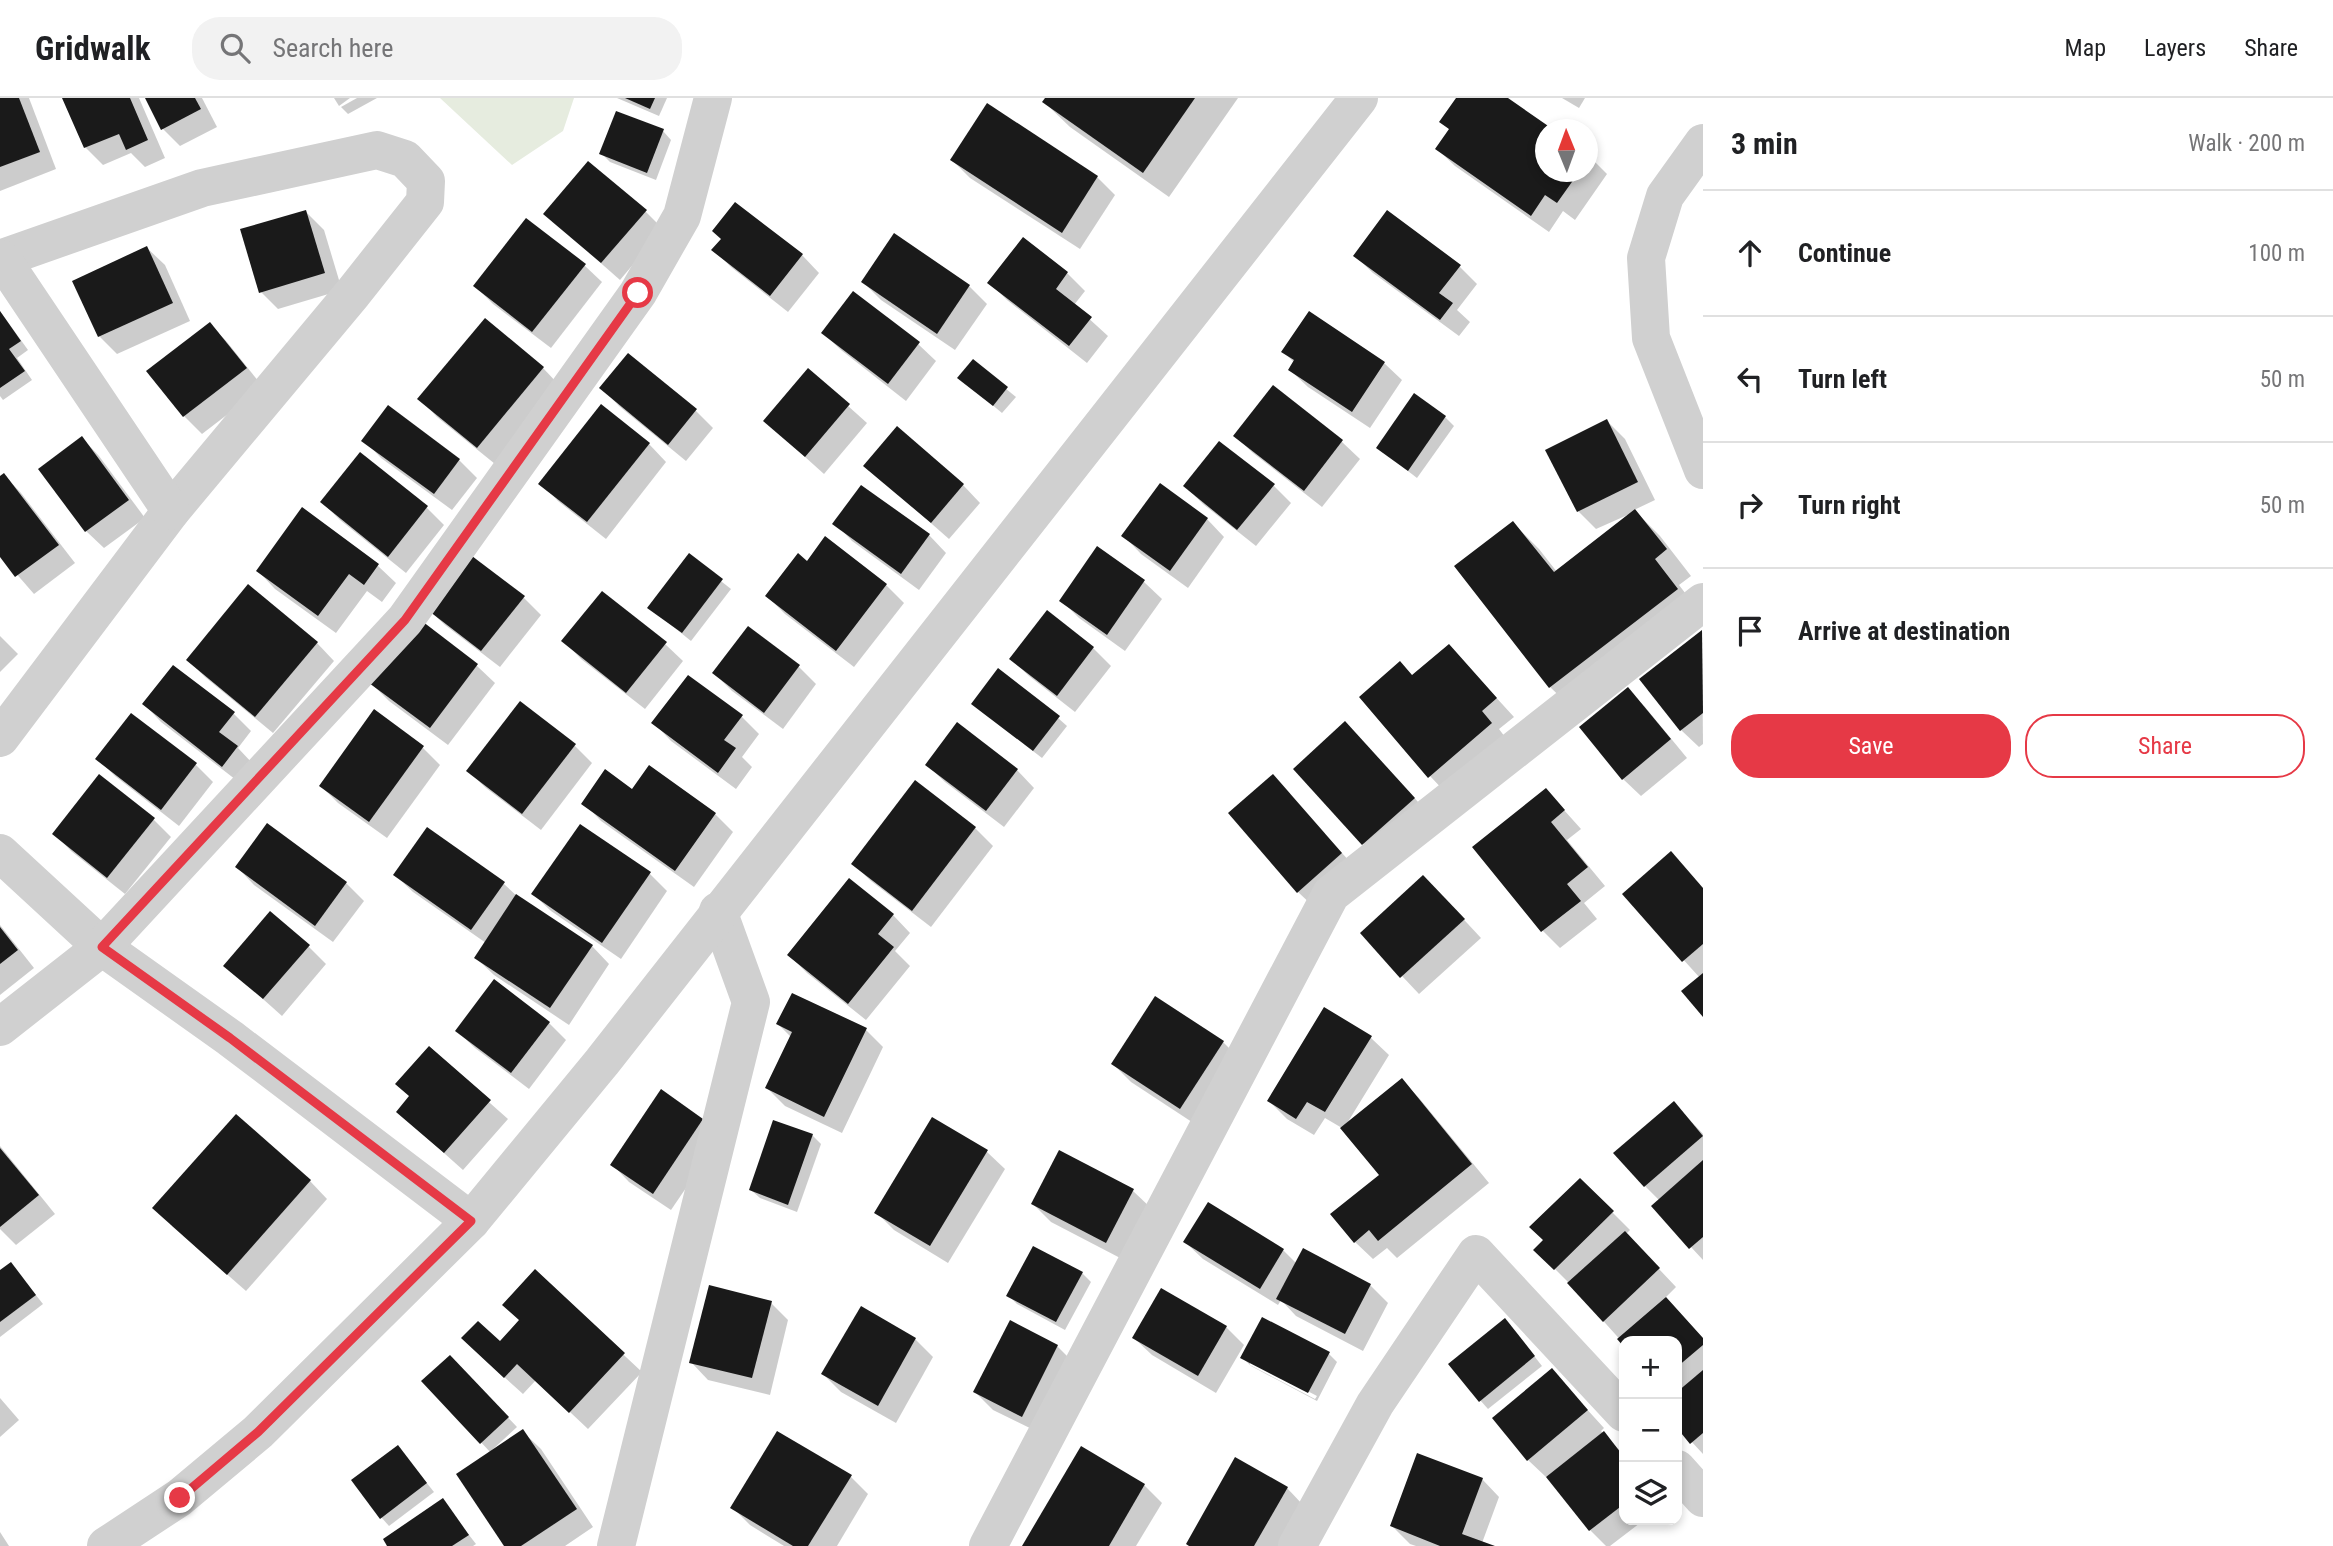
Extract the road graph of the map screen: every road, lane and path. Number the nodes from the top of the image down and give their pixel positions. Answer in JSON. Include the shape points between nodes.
{"nodes":[{"id":1,"x":713,"y":98,"type":"edge"},
{"id":2,"x":1359,"y":98,"type":"edge"},
{"id":3,"x":1703,"y":143,"type":"edge"},
{"id":4,"x":1,"y":259,"type":"edge"},
{"id":5,"x":1703,"y":470,"type":"edge"},
{"id":6,"x":170,"y":511,"type":"junction"},
{"id":7,"x":1703,"y":602,"type":"edge"},
{"id":8,"x":0,"y":738,"type":"edge"},
{"id":9,"x":0,"y":853,"type":"edge"},
{"id":10,"x":718,"y":911,"type":"junction"},
{"id":11,"x":102,"y":947,"type":"junction"},
{"id":12,"x":0,"y":1027,"type":"edge"},
{"id":13,"x":471,"y":1221,"type":"junction"},
{"id":14,"x":1619,"y":1408,"type":"edge"},
{"id":15,"x":1682,"y":1474,"type":"edge"},
{"id":16,"x":1703,"y":1497,"type":"edge"},
{"id":17,"x":106,"y":1546,"type":"edge"},
{"id":18,"x":615,"y":1546,"type":"edge"},
{"id":19,"x":988,"y":1546,"type":"edge"},
{"id":20,"x":1297,"y":1546,"type":"edge"}],
"edges":[{"from":1,"to":11,"type":"street","via":[[682,216],[638,293],[405,620]]},
{"from":2,"to":10,"type":"street"},
{"from":3,"to":5,"type":"street","via":[[1665,196],[1646,258],[1651,338]]},
{"from":4,"to":6,"type":"street"},
{"from":4,"to":6,"type":"street","via":[[202,188],[377,150],[405,159],[426,181],[425,202]]},
{"from":6,"to":8,"type":"street"},
{"from":7,"to":19,"type":"street","via":[[1331,894]]},
{"from":9,"to":11,"type":"street"},
{"from":10,"to":13,"type":"street"},
{"from":10,"to":18,"type":"street","via":[[751,1002]]},
{"from":11,"to":12,"type":"street"},
{"from":11,"to":13,"type":"street"},
{"from":13,"to":17,"type":"street","via":[[258,1432],[180,1498]]},
{"from":14,"to":20,"type":"street","via":[[1476,1254],[1375,1404]]},
{"from":15,"to":16,"type":"street"}]}
